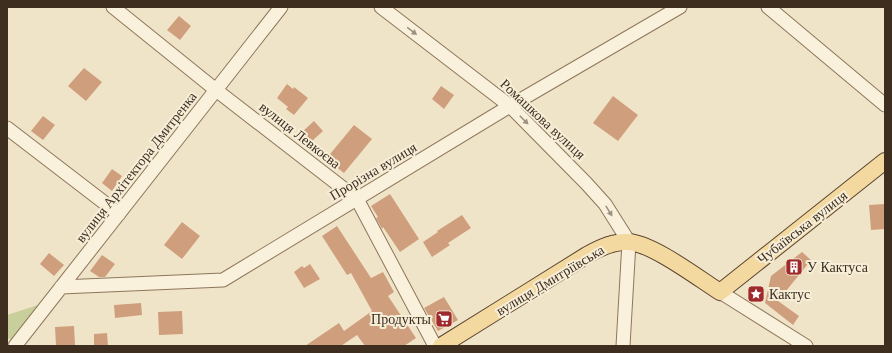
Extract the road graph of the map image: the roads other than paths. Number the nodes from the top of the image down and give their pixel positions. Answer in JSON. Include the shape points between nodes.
{"nodes":[{"id":1,"x":113,"y":7,"type":"edge"},
{"id":2,"x":281,"y":7,"type":"edge"},
{"id":3,"x":381,"y":7,"type":"edge"},
{"id":4,"x":680,"y":7,"type":"edge"},
{"id":5,"x":768,"y":7,"type":"edge"},
{"id":6,"x":216,"y":90,"type":"junction"},
{"id":7,"x":885,"y":105,"type":"edge"},
{"id":8,"x":510,"y":106,"type":"junction"},
{"id":9,"x":7,"y":128,"type":"edge"},
{"id":10,"x":885,"y":161,"type":"edge"},
{"id":11,"x":357,"y":199,"type":"junction"},
{"id":12,"x":119,"y":214,"type":"junction"},
{"id":13,"x":629,"y":242,"type":"junction"},
{"id":14,"x":61,"y":287,"type":"junction"},
{"id":15,"x":720,"y":292,"type":"junction"},
{"id":16,"x":15,"y":346,"type":"edge"},
{"id":17,"x":435,"y":346,"type":"edge"},
{"id":18,"x":441,"y":346,"type":"edge"},
{"id":19,"x":622,"y":346,"type":"edge"},
{"id":20,"x":806,"y":346,"type":"edge"}],
"edges":[{"from":1,"to":6,"type":"street","name":"вулиця Левкоєва"},
{"from":2,"to":6,"type":"street","name":"вулиця Архітектора Дмитренка"},
{"from":3,"to":8,"type":"street","name":"Ромашкова вулиця","one_way":true},
{"from":4,"to":8,"type":"street","name":"Прорізна вулиця"},
{"from":5,"to":7,"type":"street"},
{"from":6,"to":11,"type":"street","name":"вулиця Левкоєва"},
{"from":6,"to":12,"type":"street","name":"вулиця Архітектора Дмитренка"},
{"from":8,"to":11,"type":"street","name":"Прорізна вулиця"},
{"from":8,"to":13,"type":"street","name":"Ромашкова вулиця","one_way":true,"via":[[586,183]]},
{"from":9,"to":12,"type":"street"},
{"from":10,"to":15,"type":"main road","name":"Чубаївська вулиця"},
{"from":11,"to":14,"type":"street","name":"Прорізна вулиця","via":[[223,280]]},
{"from":11,"to":17,"type":"street","name":"вулиця Левкоєва"},
{"from":12,"to":14,"type":"street","name":"вулиця Архітектора Дмитренка"},
{"from":13,"to":15,"type":"main road","name":"вулиця Дмитріївська","via":[[661,254]]},
{"from":13,"to":18,"type":"main road","name":"вулиця Дмитріївська","via":[[599,249]]},
{"from":13,"to":19,"type":"street"},
{"from":14,"to":16,"type":"street","name":"вулиця Архітектора Дмитренка"},
{"from":15,"to":20,"type":"street","name":"вулиця Дмитріївська"}]}
